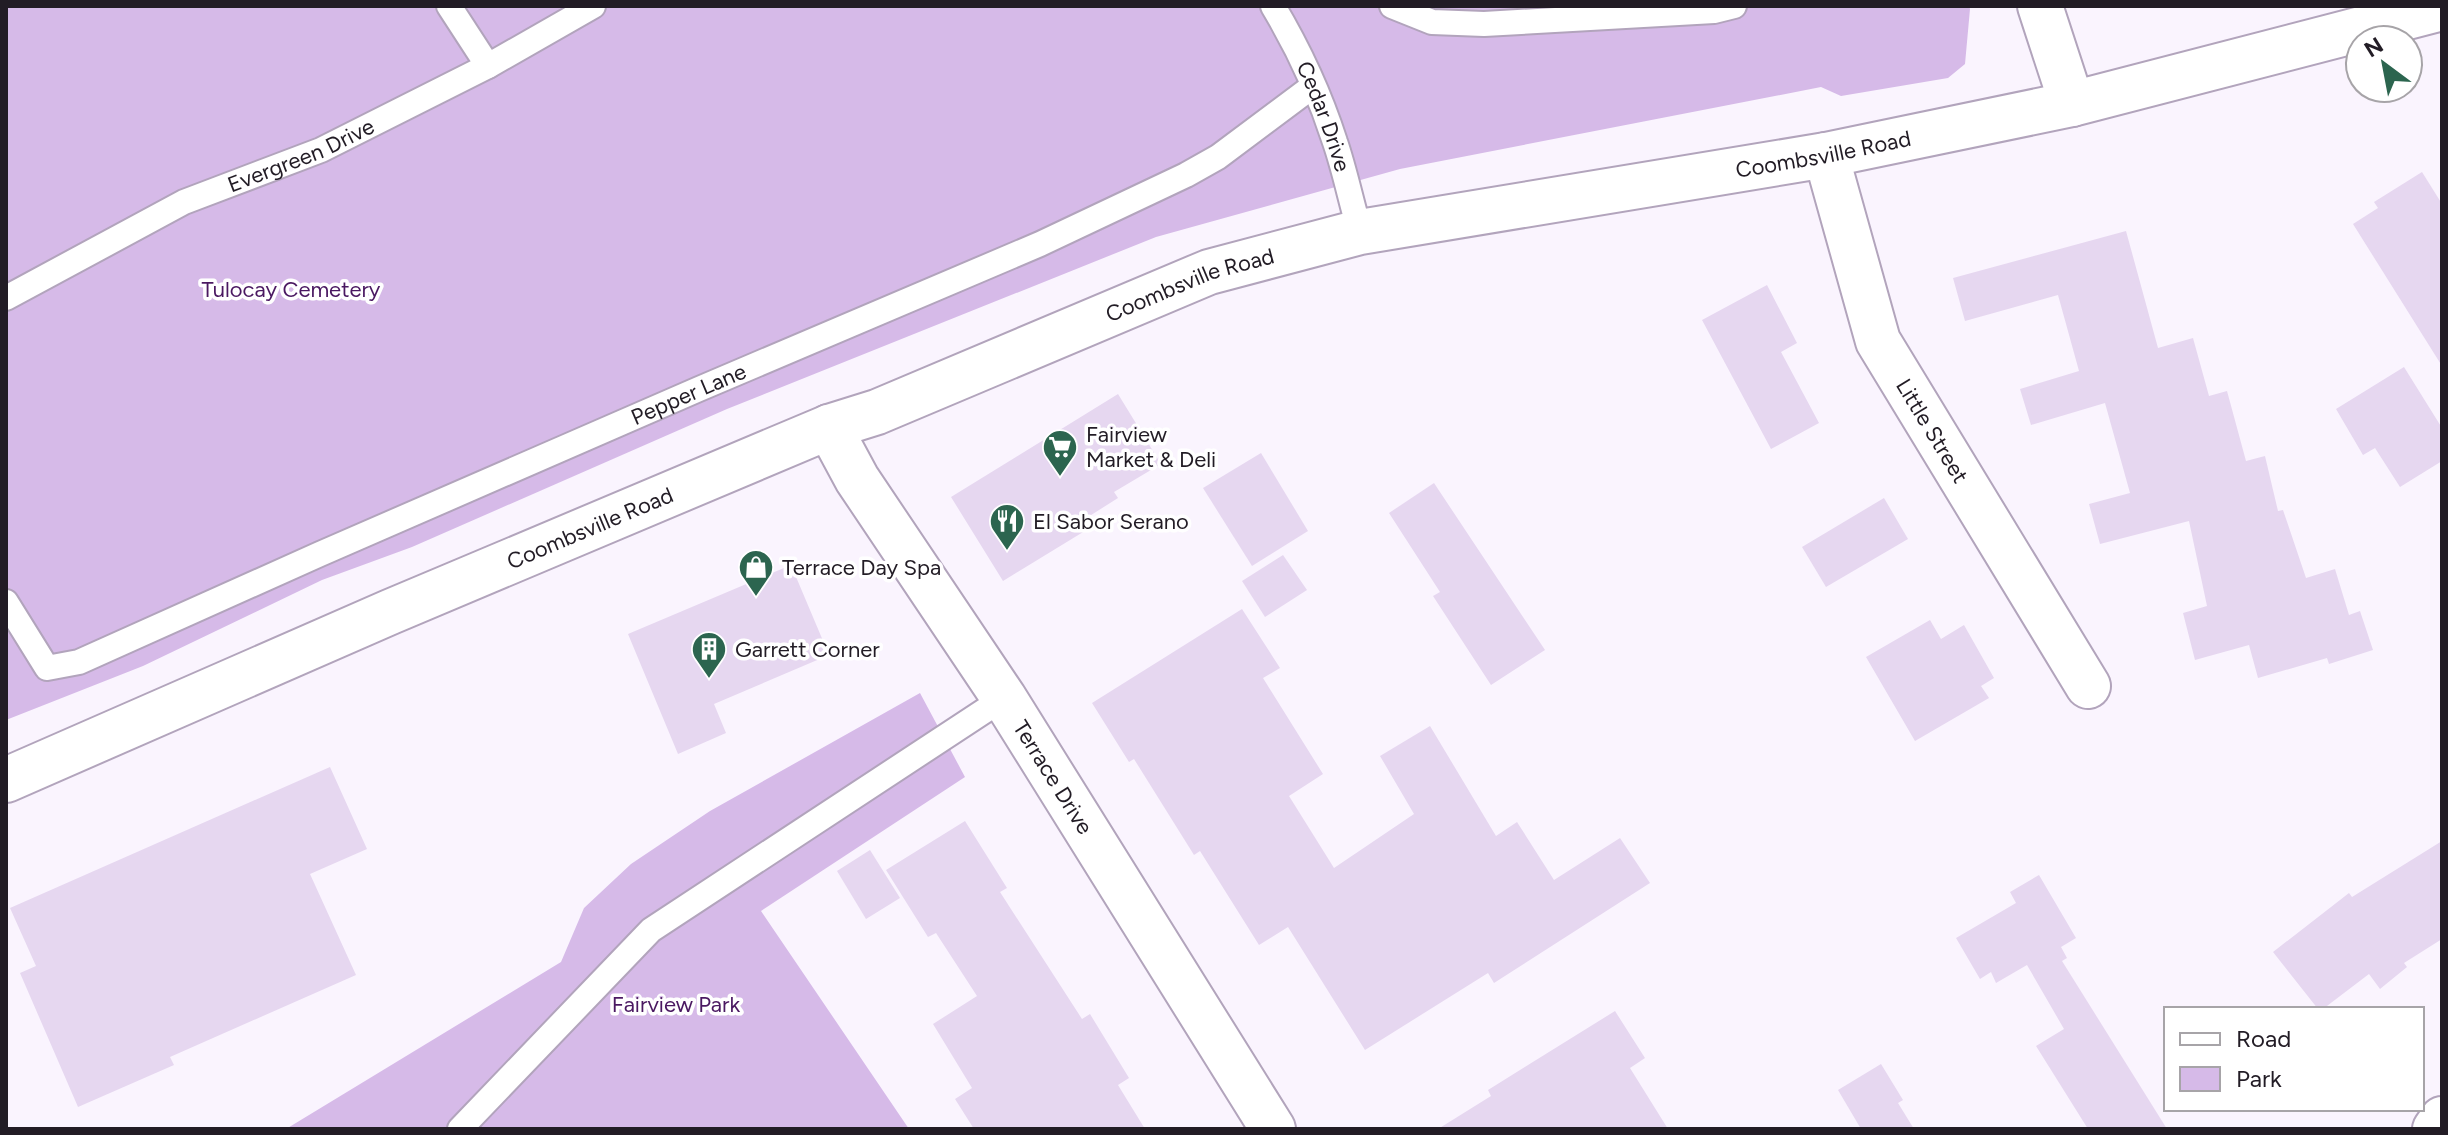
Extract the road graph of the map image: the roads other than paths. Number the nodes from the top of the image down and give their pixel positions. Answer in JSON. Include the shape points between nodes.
{"nodes":[{"id":1,"x":449,"y":6,"type":"edge"},
{"id":2,"x":593,"y":6,"type":"edge"},
{"id":3,"x":1273,"y":6,"type":"edge"},
{"id":4,"x":1392,"y":6,"type":"edge"},
{"id":5,"x":1734,"y":6,"type":"edge"},
{"id":6,"x":2040,"y":6,"type":"edge"},
{"id":7,"x":2442,"y":8,"type":"edge"},
{"id":8,"x":488,"y":66,"type":"junction"},
{"id":9,"x":1313,"y":86,"type":"junction"},
{"id":10,"x":2072,"y":104,"type":"junction"},
{"id":11,"x":1826,"y":155,"type":"junction"},
{"id":12,"x":1360,"y":232,"type":"junction"},
{"id":13,"x":6,"y":298,"type":"edge"},
{"id":14,"x":829,"y":427,"type":"junction"},
{"id":15,"x":6,"y":602,"type":"edge"},
{"id":16,"x":2088,"y":686,"type":"dead end"},
{"id":17,"x":1004,"y":698,"type":"junction"},
{"id":18,"x":6,"y":780,"type":"edge"},
{"id":19,"x":2442,"y":1119,"type":"edge"},
{"id":20,"x":460,"y":1129,"type":"edge"},
{"id":21,"x":1273,"y":1129,"type":"edge"},
{"id":22,"x":2435,"y":1129,"type":"edge"}],
"edges":[{"from":1,"to":8,"type":"lane"},
{"from":2,"to":8,"type":"lane","name":"Evergreen Drive"},
{"from":3,"to":9,"type":"lane","name":"Cedar Drive"},
{"from":4,"to":5,"type":"lane","via":[[1432,22],[1484,24]]},
{"from":6,"to":10,"type":"street"},
{"from":7,"to":10,"type":"street","name":"Coombsville Road"},
{"from":8,"to":13,"type":"lane","name":"Evergreen Drive","via":[[321,150],[184,202]]},
{"from":9,"to":12,"type":"lane","name":"Cedar Drive","via":[[1335,141]]},
{"from":9,"to":15,"type":"lane","name":"Pepper Lane","via":[[1218,157],[1040,244],[79,662],[47,668]]},
{"from":10,"to":11,"type":"street","name":"Coombsville Road"},
{"from":11,"to":12,"type":"street","name":"Coombsville Road"},
{"from":11,"to":16,"type":"street","name":"Little Street","via":[[1878,341]]},
{"from":12,"to":14,"type":"street","name":"Coombsville Road","via":[[1209,272],[877,412]]},
{"from":14,"to":17,"type":"street","name":"Terrace Drive","via":[[857,479]]},
{"from":14,"to":18,"type":"street","name":"Coombsville Road"},
{"from":17,"to":20,"type":"lane","via":[[651,930]]},
{"from":17,"to":21,"type":"street","name":"Terrace Drive"},
{"from":19,"to":22,"type":"street"}]}
